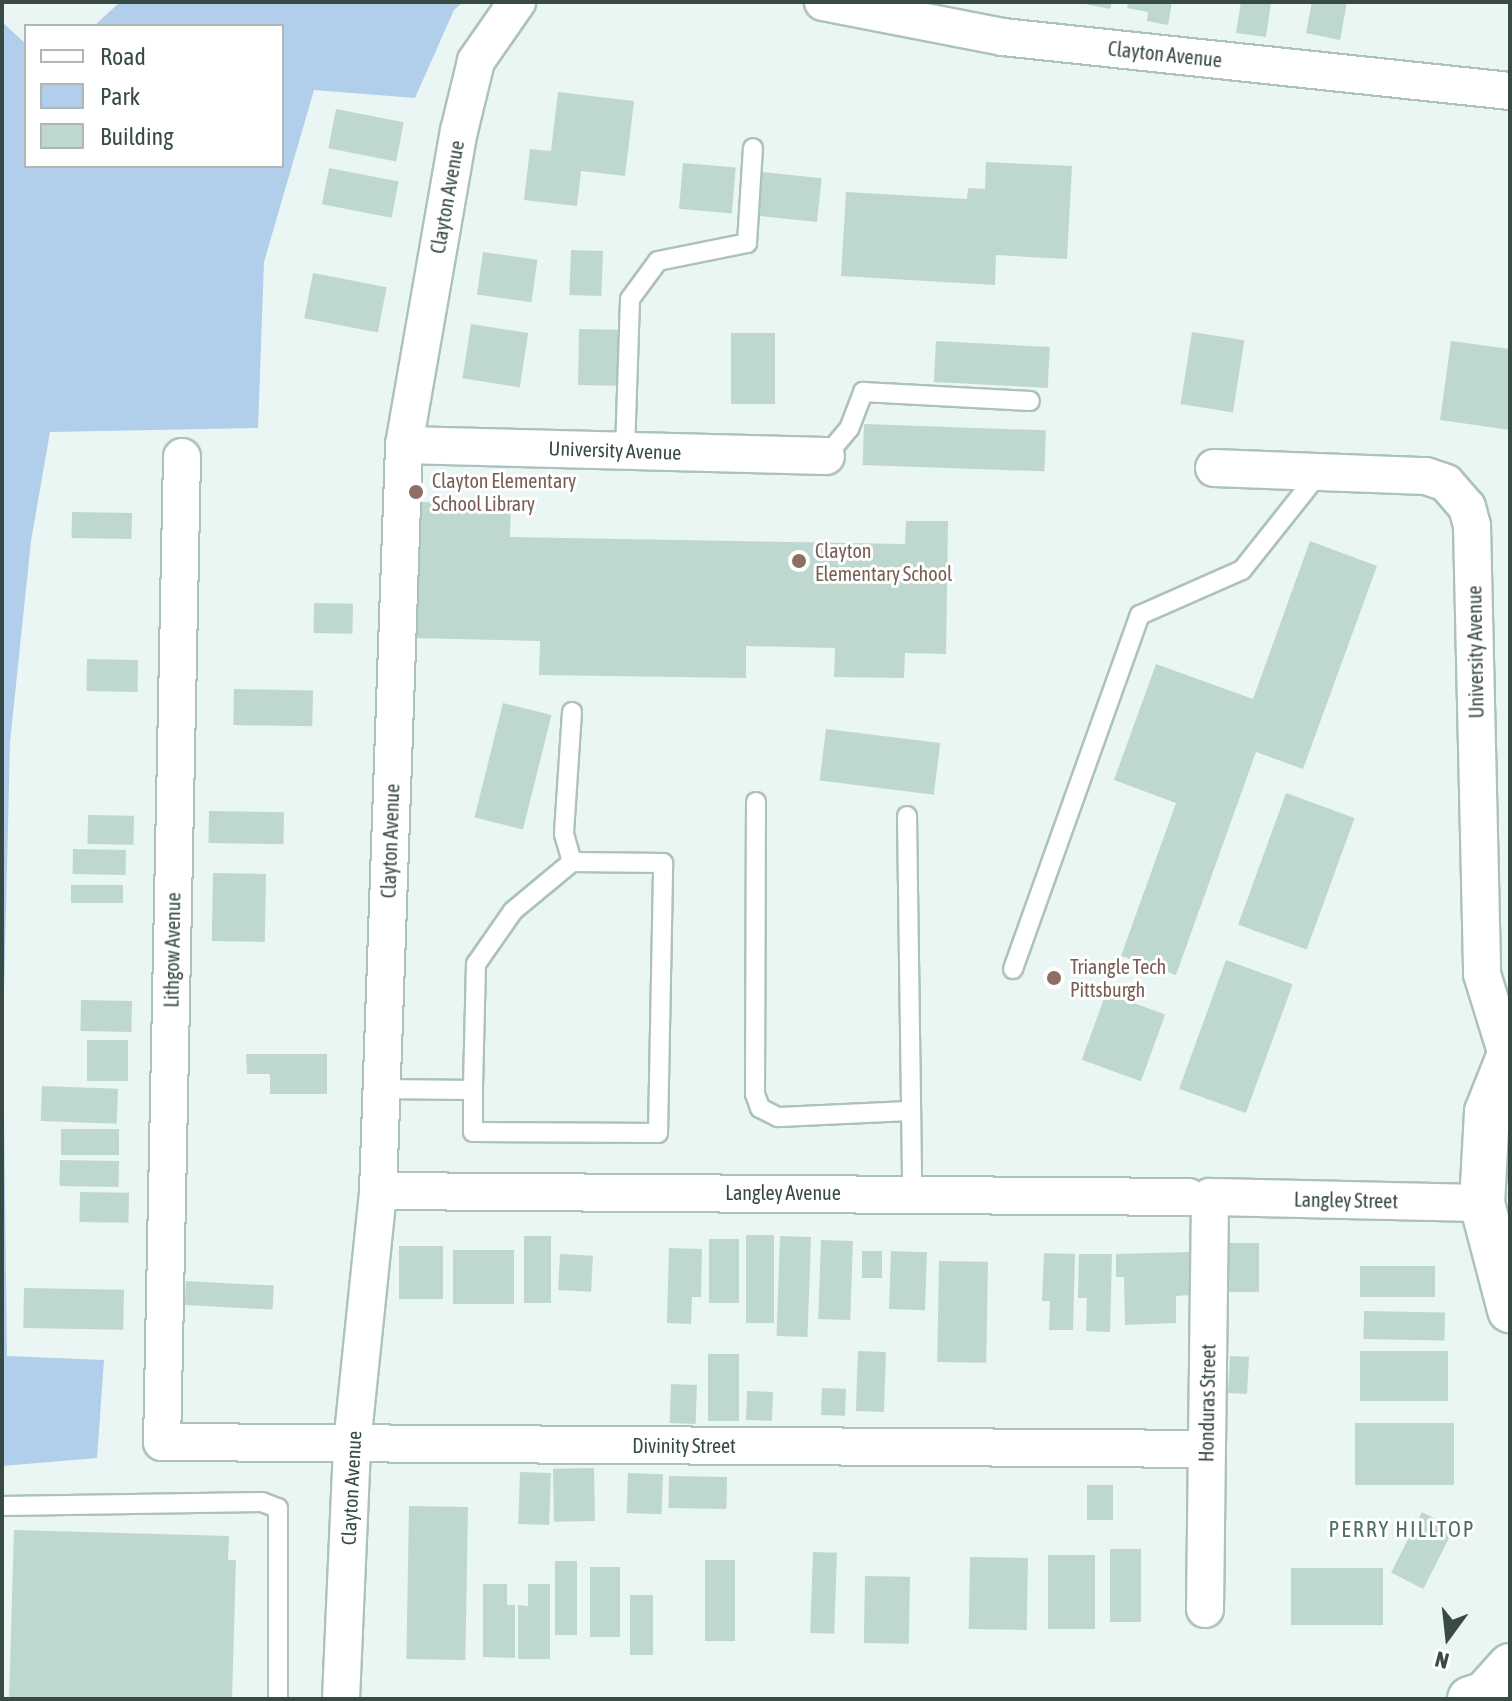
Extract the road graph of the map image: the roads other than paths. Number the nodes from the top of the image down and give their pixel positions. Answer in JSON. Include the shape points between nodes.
{"nodes":[{"id":1,"x":517,"y":2,"type":"edge"},
{"id":2,"x":823,"y":2,"type":"edge"},
{"id":3,"x":1510,"y":91,"type":"edge"},
{"id":4,"x":753,"y":148,"type":"dead end"},
{"id":5,"x":1030,"y":401,"type":"dead end"},
{"id":6,"x":404,"y":445,"type":"junction"},
{"id":7,"x":625,"y":451,"type":"junction"},
{"id":8,"x":826,"y":456,"type":"joint"},
{"id":9,"x":182,"y":457,"type":"dead end"},
{"id":10,"x":1214,"y":468,"type":"dead end"},
{"id":11,"x":1320,"y":472,"type":"junction"},
{"id":12,"x":572,"y":712,"type":"dead end"},
{"id":13,"x":756,"y":802,"type":"dead end"},
{"id":14,"x":907,"y":816,"type":"dead end"},
{"id":15,"x":572,"y":862,"type":"junction"},
{"id":16,"x":1013,"y":969,"type":"dead end"},
{"id":17,"x":1509,"y":1056,"type":"edge"},
{"id":18,"x":382,"y":1089,"type":"junction"},
{"id":19,"x":473,"y":1090,"type":"junction"},
{"id":20,"x":911,"y":1111,"type":"junction"},
{"id":21,"x":378,"y":1191,"type":"junction"},
{"id":22,"x":912,"y":1194,"type":"junction"},
{"id":23,"x":1199,"y":1197,"type":"junction"},
{"id":24,"x":1482,"y":1203,"type":"junction"},
{"id":25,"x":1510,"y":1310,"type":"edge"},
{"id":26,"x":162,"y":1442,"type":"joint"},
{"id":27,"x":352,"y":1444,"type":"junction"},
{"id":28,"x":1206,"y":1449,"type":"junction"},
{"id":29,"x":2,"y":1506,"type":"edge"},
{"id":30,"x":1205,"y":1609,"type":"dead end"},
{"id":31,"x":278,"y":1699,"type":"edge"},
{"id":32,"x":341,"y":1699,"type":"edge"}],
"edges":[{"from":1,"to":6,"type":"street","name":"Clayton Avenue","via":[[476,61]]},
{"from":2,"to":3,"type":"street","name":"Clayton Avenue","via":[[1003,37]]},
{"from":4,"to":7,"type":"lane","via":[[747,243],[658,261],[630,299]]},
{"from":5,"to":8,"type":"lane","via":[[863,392],[849,429]]},
{"from":6,"to":7,"type":"street","name":"University Avenue"},
{"from":6,"to":18,"type":"street","name":"Clayton Avenue"},
{"from":7,"to":8,"type":"street","name":"University Avenue"},
{"from":9,"to":26,"type":"street","name":"Lithgow Avenue"},
{"from":10,"to":11,"type":"street","name":"University Avenue"},
{"from":11,"to":16,"type":"lane","via":[[1242,570],[1140,615]]},
{"from":11,"to":17,"type":"street","name":"University Avenue","via":[[1426,476],[1446,483],[1467,507],[1482,974]]},
{"from":12,"to":15,"type":"lane","via":[[564,834]]},
{"from":13,"to":20,"type":"lane","via":[[755,1094],[760,1108],[778,1117]]},
{"from":14,"to":20,"type":"lane"},
{"from":15,"to":19,"type":"lane","via":[[513,911],[476,964]]},
{"from":15,"to":19,"type":"lane","via":[[663,863],[658,1133],[473,1132]]},
{"from":17,"to":24,"type":"street","via":[[1487,1112]]},
{"from":18,"to":19,"type":"lane"},
{"from":18,"to":21,"type":"street","name":"Clayton Avenue"},
{"from":20,"to":22,"type":"lane"},
{"from":21,"to":22,"type":"street","name":"Langley Avenue"},
{"from":21,"to":27,"type":"street","name":"Clayton Avenue"},
{"from":22,"to":23,"type":"street","name":"Langley Avenue"},
{"from":23,"to":24,"type":"street","name":"Langley Street"},
{"from":23,"to":28,"type":"street","name":"Honduras Street"},
{"from":24,"to":25,"type":"street"},
{"from":26,"to":27,"type":"street","name":"Divinity Street"},
{"from":27,"to":28,"type":"street","name":"Divinity Street"},
{"from":27,"to":32,"type":"street","name":"Clayton Avenue"},
{"from":28,"to":30,"type":"street","name":"Honduras Street"},
{"from":29,"to":31,"type":"lane","via":[[262,1502],[278,1508]]}]}
